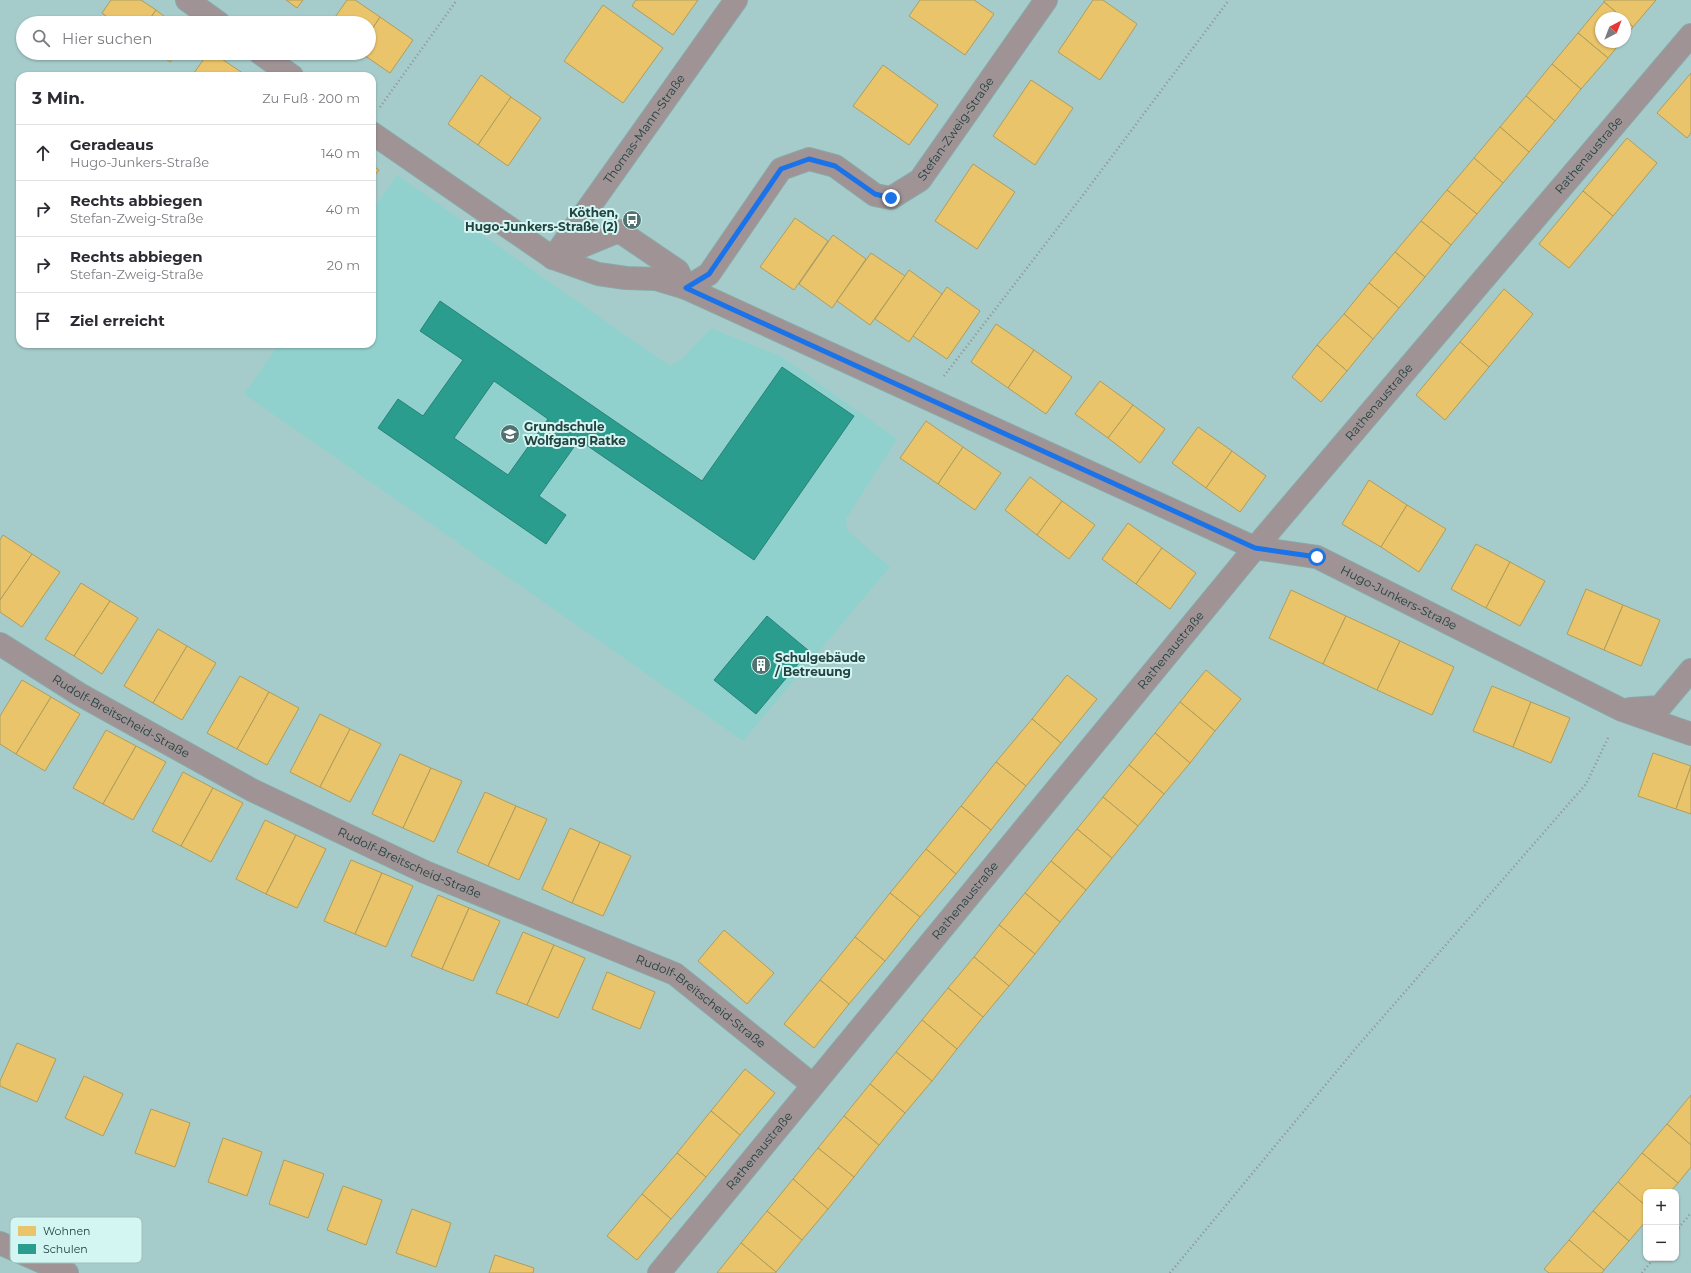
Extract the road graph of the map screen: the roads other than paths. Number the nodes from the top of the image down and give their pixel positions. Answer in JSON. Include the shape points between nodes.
{"nodes":[{"id":1,"x":187,"y":0,"type":"edge"},
{"id":2,"x":736,"y":0,"type":"edge"},
{"id":3,"x":1046,"y":0,"type":"edge"},
{"id":4,"x":209,"y":16,"type":"edge"},
{"id":5,"x":1691,"y":35,"type":"edge"},
{"id":6,"x":270,"y":60,"type":"edge"},
{"id":7,"x":286,"y":72,"type":"edge"},
{"id":8,"x":376,"y":125,"type":"edge"},
{"id":9,"x":553,"y":258,"type":"junction"},
{"id":10,"x":686,"y":288,"type":"junction"},
{"id":11,"x":1255,"y":548,"type":"junction"},
{"id":12,"x":0,"y":644,"type":"edge"},
{"id":13,"x":1691,"y":670,"type":"edge"},
{"id":14,"x":1622,"y":710,"type":"junction"},
{"id":15,"x":1691,"y":734,"type":"edge"},
{"id":16,"x":813,"y":1085,"type":"junction"},
{"id":17,"x":0,"y":1244,"type":"edge"},
{"id":18,"x":10,"y":1248,"type":"edge"},
{"id":19,"x":44,"y":1263,"type":"edge"},
{"id":20,"x":67,"y":1273,"type":"edge"},
{"id":21,"x":660,"y":1273,"type":"edge"}],
"edges":[{"from":1,"to":4,"type":"street"},
{"from":2,"to":9,"type":"street","name":"Thomas-Mann-Straße"},
{"from":3,"to":10,"type":"street","name":"Stefan-Zweig-Straße","via":[[920,180],[891,198],[875,194],[835,166],[809,159],[781,169],[709,274]]},
{"from":5,"to":11,"type":"street","name":"Rathenaustraße"},
{"from":6,"to":7,"type":"street"},
{"from":8,"to":9,"type":"street","name":"Hugo-Junkers-Straße"},
{"from":9,"to":10,"type":"street","name":"Hugo-Junkers-Straße","via":[[598,274],[656,279]]},
{"from":9,"to":10,"type":"street","via":[[619,231],[678,271]]},
{"from":10,"to":11,"type":"street","name":"Hugo-Junkers-Straße"},
{"from":11,"to":14,"type":"street","name":"Hugo-Junkers-Straße","via":[[1317,557]]},
{"from":11,"to":16,"type":"street","name":"Rathenaustraße"},
{"from":12,"to":16,"type":"street","name":"Rudolf-Breitscheid-Straße","via":[[79,694],[252,790],[425,872],[675,974]]},
{"from":13,"to":14,"type":"street","via":[[1660,707]]},
{"from":14,"to":15,"type":"street","name":"Hugo-Junkers-Straße"},
{"from":16,"to":21,"type":"street","name":"Rathenaustraße"},
{"from":17,"to":18,"type":"street"},
{"from":19,"to":20,"type":"street"}]}
